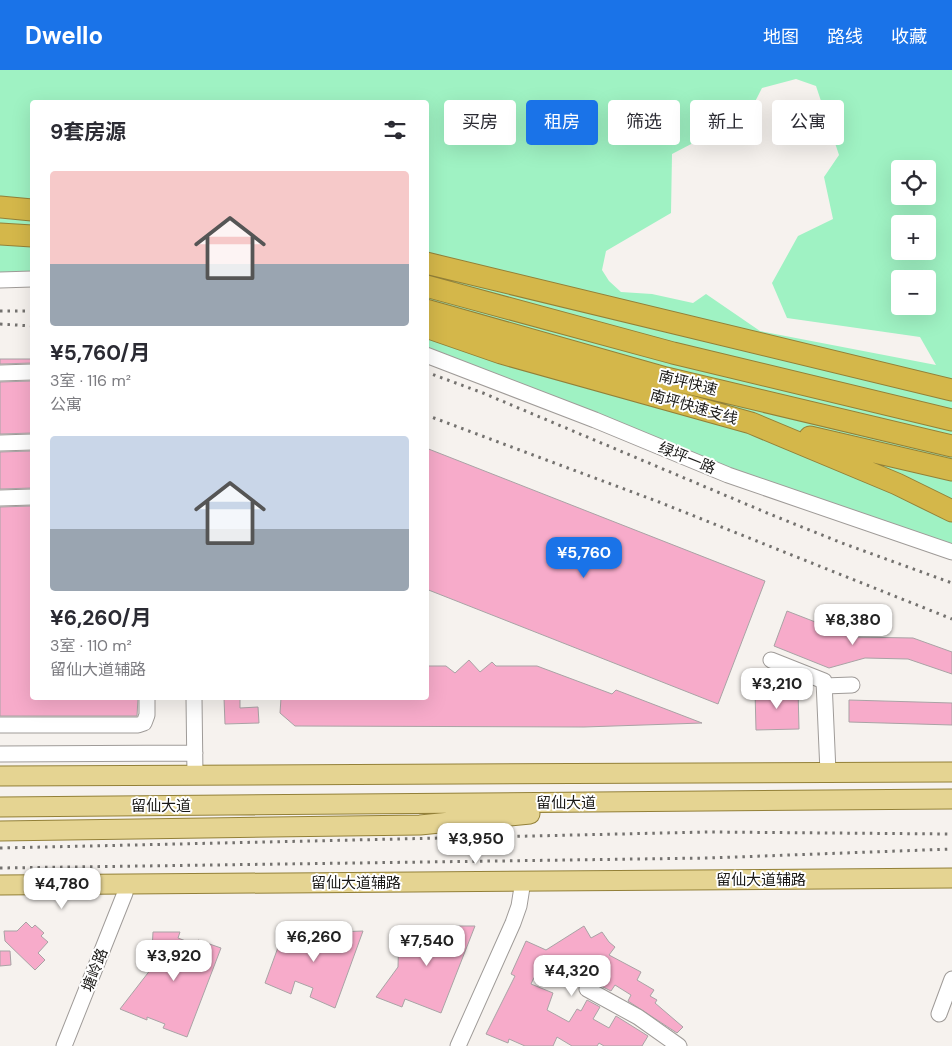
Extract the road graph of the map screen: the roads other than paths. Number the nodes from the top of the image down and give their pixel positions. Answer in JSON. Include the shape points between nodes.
{"nodes":[{"id":1,"x":0,"y":207,"type":"edge"},
{"id":2,"x":30,"y":210,"type":"edge"},
{"id":3,"x":0,"y":234,"type":"edge"},
{"id":4,"x":30,"y":236,"type":"edge"},
{"id":5,"x":429,"y":264,"type":"edge"},
{"id":6,"x":30,"y":279,"type":"edge"},
{"id":7,"x":0,"y":280,"type":"edge"},
{"id":8,"x":429,"y":287,"type":"edge"},
{"id":9,"x":429,"y":311,"type":"edge"},
{"id":10,"x":429,"y":328,"type":"edge"},
{"id":11,"x":429,"y":356,"type":"edge"},
{"id":12,"x":30,"y":372,"type":"edge"},
{"id":13,"x":0,"y":373,"type":"edge"},
{"id":14,"x":952,"y":390,"type":"edge"},
{"id":15,"x":952,"y":420,"type":"edge"},
{"id":16,"x":751,"y":423,"type":"junction"},
{"id":17,"x":30,"y":442,"type":"edge"},
{"id":18,"x":0,"y":443,"type":"edge"},
{"id":19,"x":952,"y":446,"type":"edge"},
{"id":20,"x":952,"y":470,"type":"edge"},
{"id":21,"x":30,"y":497,"type":"edge"},
{"id":22,"x":0,"y":498,"type":"edge"},
{"id":23,"x":952,"y":510,"type":"edge"},
{"id":24,"x":952,"y":552,"type":"edge"},
{"id":25,"x":771,"y":660,"type":"dead end"},
{"id":26,"x":852,"y":684,"type":"dead end"},
{"id":27,"x":824,"y":686,"type":"junction"},
{"id":28,"x":147,"y":700,"type":"edge"},
{"id":29,"x":194,"y":700,"type":"edge"},
{"id":30,"x":0,"y":725,"type":"edge"},
{"id":31,"x":195,"y":753,"type":"junction"},
{"id":32,"x":0,"y":754,"type":"edge"},
{"id":33,"x":952,"y":766,"type":"edge"},
{"id":34,"x":828,"y":772,"type":"junction"},
{"id":35,"x":914,"y":772,"type":"junction"},
{"id":36,"x":952,"y":772,"type":"edge"},
{"id":37,"x":194,"y":775,"type":"junction"},
{"id":38,"x":0,"y":776,"type":"edge"},
{"id":39,"x":951,"y":800,"type":"edge"},
{"id":40,"x":636,"y":803,"type":"junction"},
{"id":41,"x":0,"y":807,"type":"edge"},
{"id":42,"x":0,"y":831,"type":"edge"},
{"id":43,"x":952,"y":878,"type":"edge"},
{"id":44,"x":0,"y":885,"type":"edge"},
{"id":45,"x":523,"y":886,"type":"junction"},
{"id":46,"x":952,"y":888,"type":"edge"},
{"id":47,"x":124,"y":893,"type":"junction"},
{"id":48,"x":0,"y":894,"type":"edge"},
{"id":49,"x":952,"y":979,"type":"edge"},
{"id":50,"x":587,"y":989,"type":"dead end"},
{"id":51,"x":939,"y":1014,"type":"dead end"},
{"id":52,"x":64,"y":1046,"type":"edge"},
{"id":53,"x":458,"y":1046,"type":"edge"},
{"id":54,"x":679,"y":1046,"type":"edge"}],
"edges":[{"from":1,"to":2,"type":"highway"},
{"from":3,"to":4,"type":"highway"},
{"from":5,"to":14,"type":"highway"},
{"from":6,"to":7,"type":"street"},
{"from":8,"to":15,"type":"highway","name":"南坪快速","via":[[673,353]]},
{"from":9,"to":19,"type":"highway","name":"南坪快速","via":[[666,378]]},
{"from":10,"to":16,"type":"highway","name":"南坪快速支线","via":[[501,352]]},
{"from":11,"to":24,"type":"street","name":"绿坪一路","via":[[728,475]]},
{"from":12,"to":13,"type":"street"},
{"from":16,"to":20,"type":"highway"},
{"from":16,"to":23,"type":"highway","name":"南坪快速支线"},
{"from":17,"to":18,"type":"street"},
{"from":21,"to":22,"type":"street"},
{"from":25,"to":27,"type":"street","via":[[824,681]]},
{"from":26,"to":27,"type":"street"},
{"from":27,"to":34,"type":"street"},
{"from":28,"to":30,"type":"street","via":[[147,716],[144,723],[138,725]]},
{"from":29,"to":31,"type":"street"},
{"from":31,"to":32,"type":"street"},
{"from":31,"to":37,"type":"street"},
{"from":33,"to":35,"type":"main road"},
{"from":34,"to":35,"type":"main road","name":"留仙大道"},
{"from":34,"to":37,"type":"main road","name":"留仙大道"},
{"from":35,"to":36,"type":"main road","name":"留仙大道"},
{"from":37,"to":38,"type":"main road","name":"留仙大道"},
{"from":39,"to":40,"type":"main road","name":"留仙大道"},
{"from":40,"to":41,"type":"main road","name":"留仙大道"},
{"from":40,"to":42,"type":"main road","via":[[455,822],[343,827]]},
{"from":43,"to":45,"type":"main road","name":"留仙大道辅路"},
{"from":44,"to":45,"type":"main road","name":"留仙大道辅路"},
{"from":45,"to":46,"type":"main road","name":"留仙大道辅路"},
{"from":45,"to":47,"type":"main road","name":"留仙大道辅路"},
{"from":45,"to":53,"type":"street","via":[[513,923]]},
{"from":47,"to":48,"type":"main road","name":"留仙大道辅路"},
{"from":47,"to":52,"type":"street","name":"塘岭路"},
{"from":49,"to":51,"type":"street"},
{"from":50,"to":54,"type":"street","via":[[638,1017]]}]}
